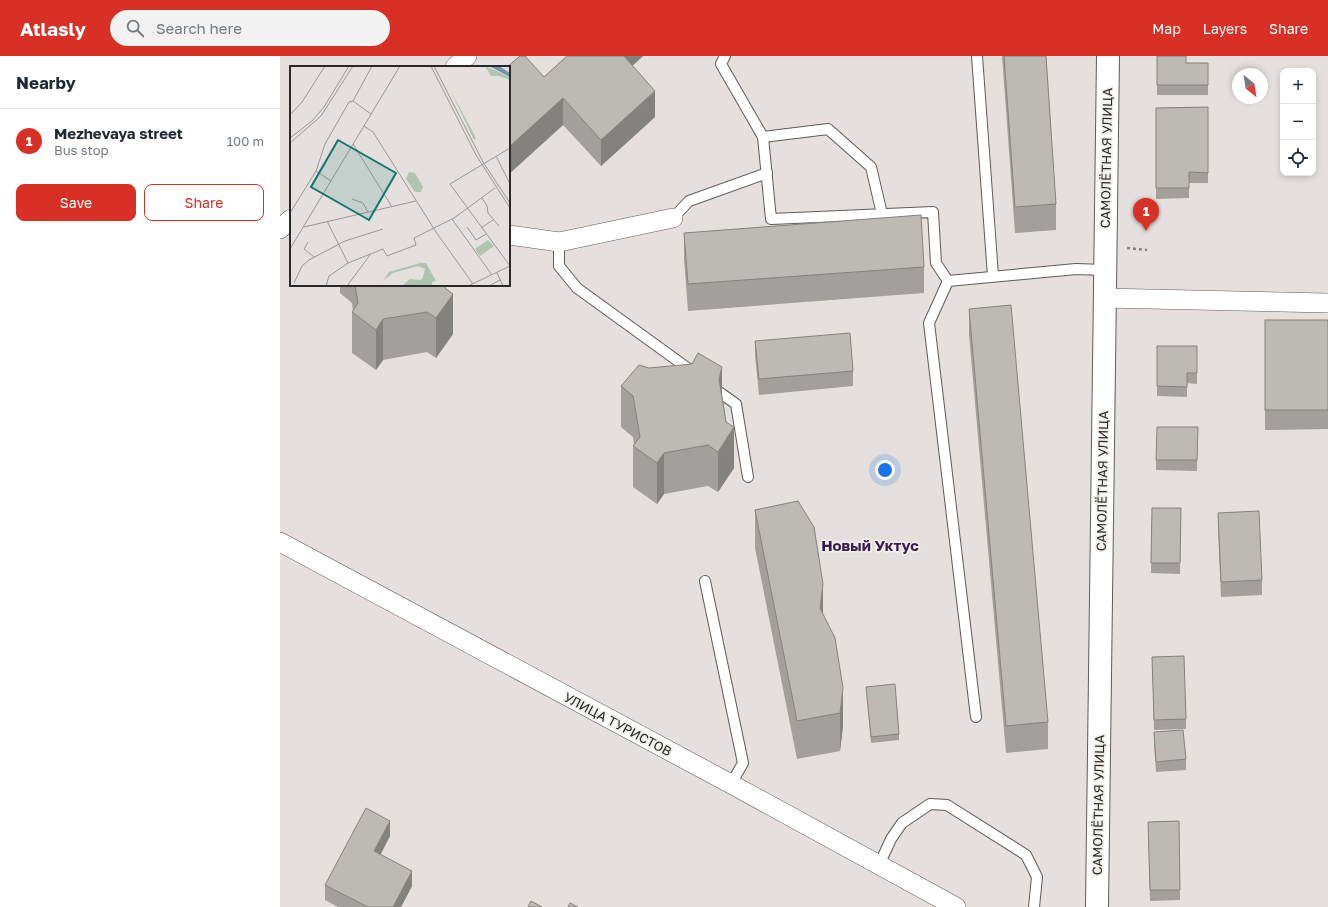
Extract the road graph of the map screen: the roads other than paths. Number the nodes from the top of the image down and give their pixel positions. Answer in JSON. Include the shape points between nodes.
{"nodes":[{"id":1,"x":467,"y":56,"type":"edge"},
{"id":2,"x":726,"y":56,"type":"edge"},
{"id":3,"x":977,"y":56,"type":"edge"},
{"id":4,"x":1108,"y":56,"type":"edge"},
{"id":5,"x":456,"y":66,"type":"edge"},
{"id":6,"x":763,"y":137,"type":"junction"},
{"id":7,"x":767,"y":173,"type":"junction"},
{"id":8,"x":882,"y":214,"type":"junction"},
{"id":9,"x":673,"y":218,"type":"joint"},
{"id":10,"x":290,"y":220,"type":"edge"},
{"id":11,"x":280,"y":229,"type":"edge"},
{"id":12,"x":510,"y":235,"type":"edge"},
{"id":13,"x":559,"y":242,"type":"junction"},
{"id":14,"x":1104,"y":270,"type":"junction"},
{"id":15,"x":993,"y":276,"type":"junction"},
{"id":16,"x":948,"y":282,"type":"junction"},
{"id":17,"x":1104,"y":298,"type":"junction"},
{"id":18,"x":1328,"y":303,"type":"edge"},
{"id":19,"x":748,"y":477,"type":"dead end"},
{"id":20,"x":280,"y":542,"type":"edge"},
{"id":21,"x":705,"y":581,"type":"dead end"},
{"id":22,"x":976,"y":717,"type":"dead end"},
{"id":23,"x":730,"y":784,"type":"junction"},
{"id":24,"x":879,"y":865,"type":"junction"},
{"id":25,"x":956,"y":907,"type":"edge"},
{"id":26,"x":1034,"y":907,"type":"edge"},
{"id":27,"x":1097,"y":907,"type":"edge"}],
"edges":[{"from":1,"to":5,"type":"street"},
{"from":2,"to":6,"type":"lane","via":[[721,64]]},
{"from":3,"to":15,"type":"lane"},
{"from":4,"to":14,"type":"main road","name":"САМОЛЁТНАЯ УЛИЦА"},
{"from":6,"to":7,"type":"lane"},
{"from":6,"to":8,"type":"lane","via":[[828,129],[871,167]]},
{"from":7,"to":8,"type":"lane","via":[[771,219]]},
{"from":7,"to":9,"type":"lane","via":[[689,201]]},
{"from":8,"to":16,"type":"lane","via":[[933,212],[936,263]]},
{"from":9,"to":13,"type":"street"},
{"from":10,"to":11,"type":"street"},
{"from":12,"to":13,"type":"street"},
{"from":13,"to":19,"type":"lane","via":[[559,266],[577,288],[736,404]]},
{"from":14,"to":15,"type":"lane","via":[[1076,269]]},
{"from":14,"to":17,"type":"main road","name":"САМОЛЁТНАЯ УЛИЦА"},
{"from":15,"to":16,"type":"lane"},
{"from":16,"to":22,"type":"lane","via":[[929,323]]},
{"from":17,"to":18,"type":"street"},
{"from":17,"to":27,"type":"main road","name":"САМОЛЁТНАЯ УЛИЦА"},
{"from":20,"to":23,"type":"street","name":"УЛИЦА ТУРИСТОВ"},
{"from":21,"to":23,"type":"lane","via":[[743,763]]},
{"from":23,"to":24,"type":"street","name":"УЛИЦА ТУРИСТОВ"},
{"from":24,"to":25,"type":"street","name":"УЛИЦА ТУРИСТОВ"},
{"from":24,"to":26,"type":"lane","via":[[902,823],[930,804],[947,805],[1026,854],[1037,876]]}]}
